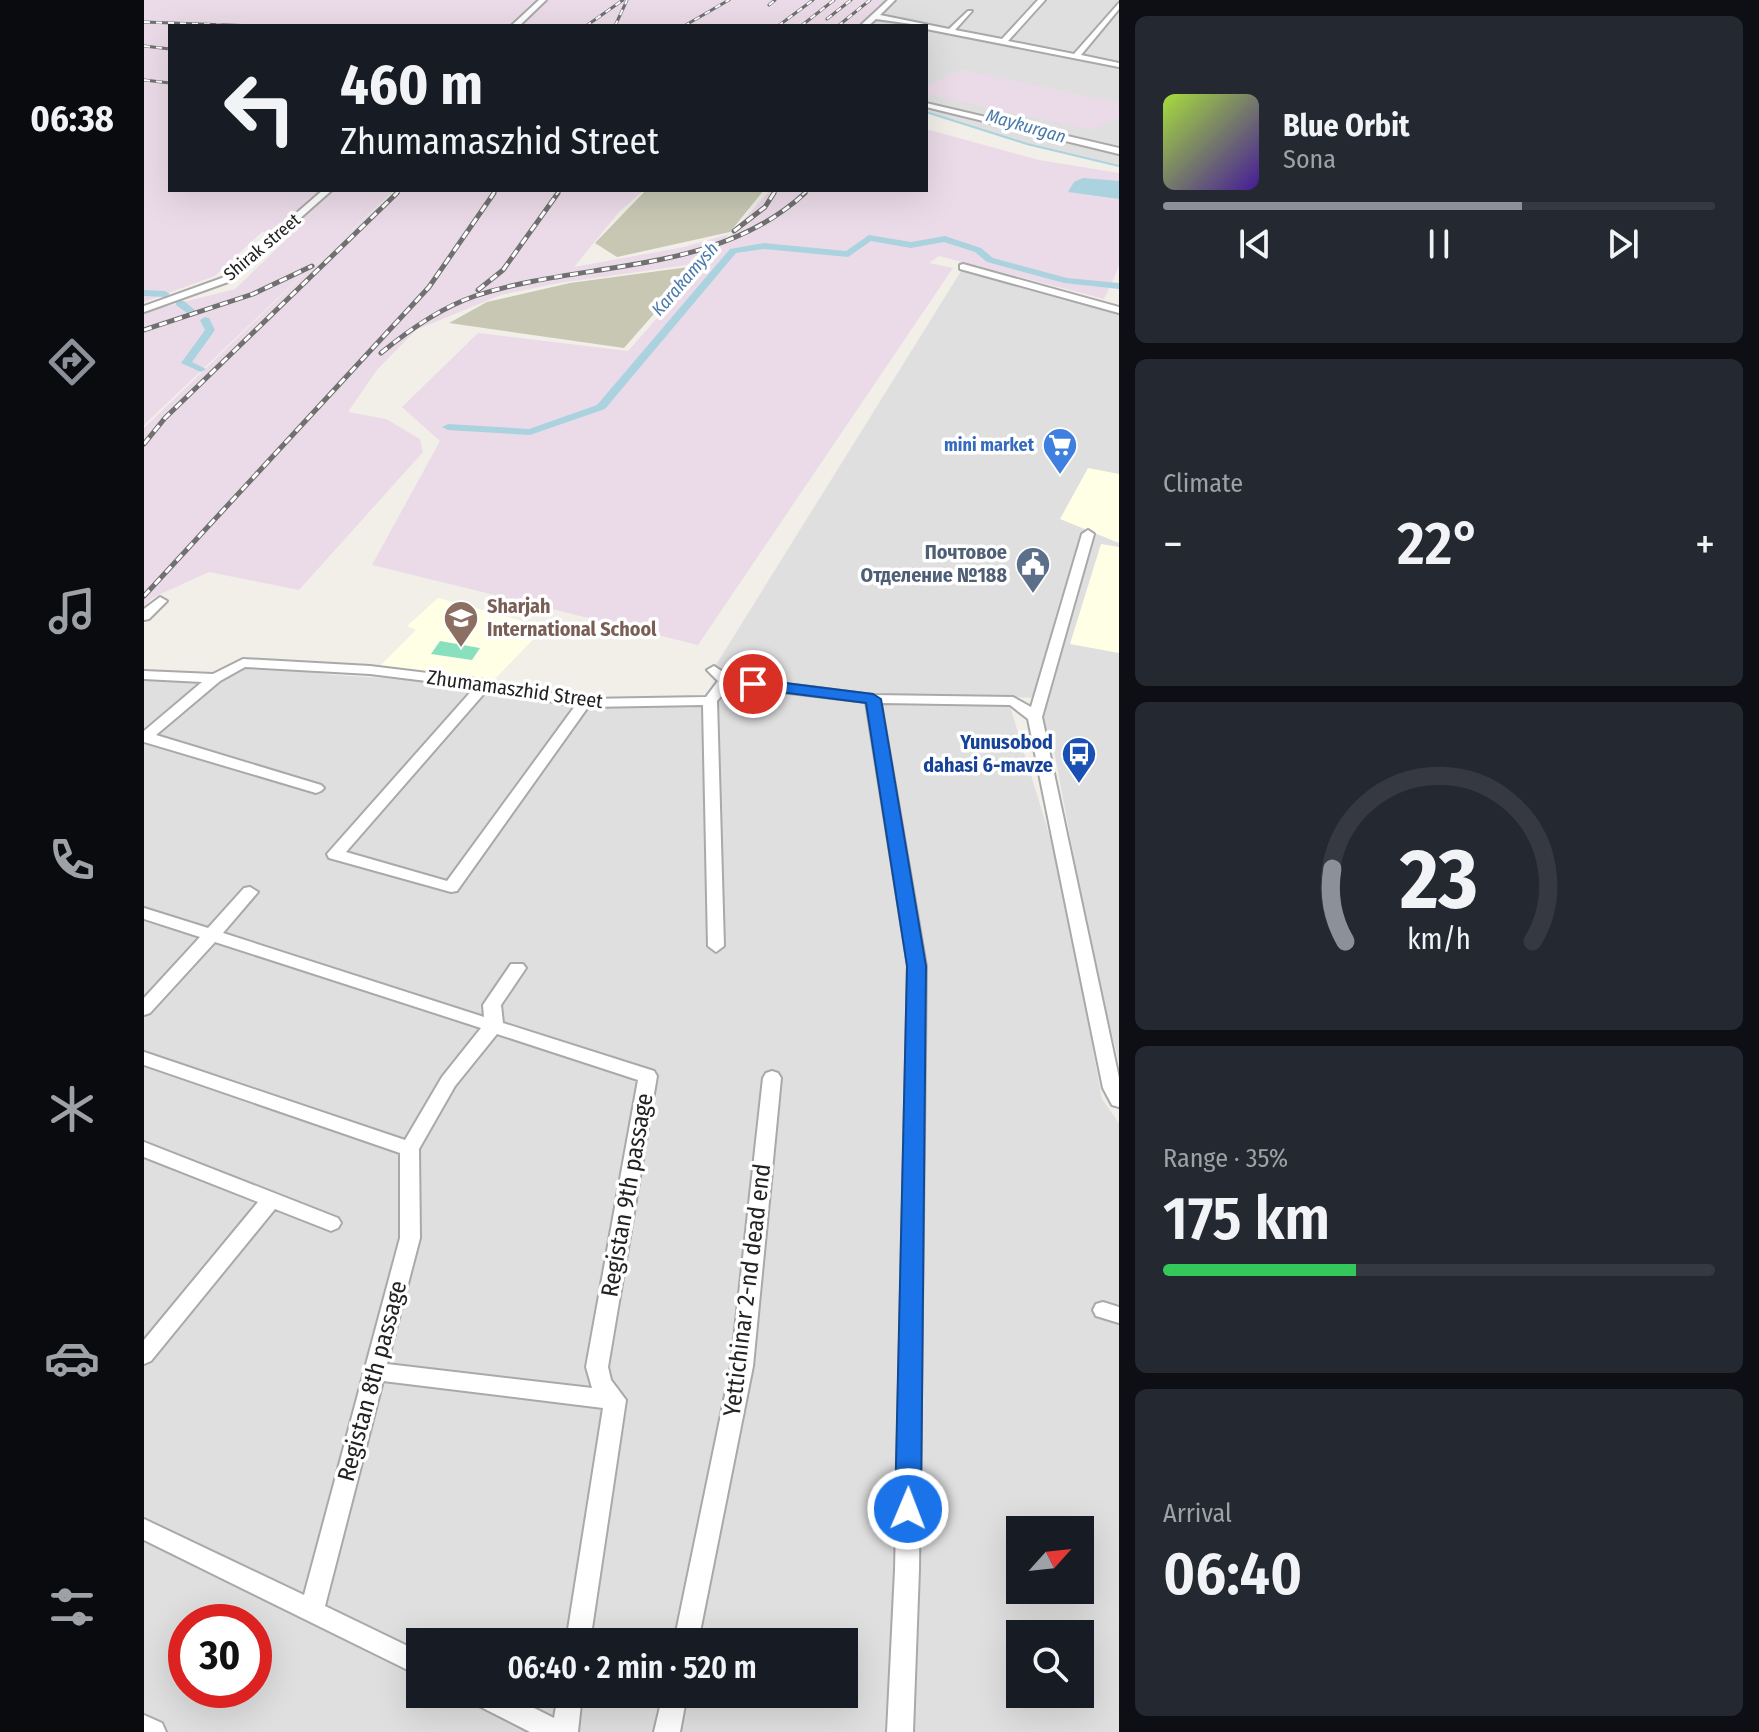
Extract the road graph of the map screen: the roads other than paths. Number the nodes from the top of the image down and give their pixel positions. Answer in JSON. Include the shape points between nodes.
{"nodes":[{"id":1,"x":543,"y":0,"type":"edge"},
{"id":2,"x":892,"y":0,"type":"edge"},
{"id":3,"x":1042,"y":0,"type":"edge"},
{"id":4,"x":1119,"y":5,"type":"edge"},
{"id":5,"x":970,"y":12,"type":"dead end"},
{"id":6,"x":874,"y":16,"type":"junction"},
{"id":7,"x":517,"y":24,"type":"edge"},
{"id":8,"x":866,"y":24,"type":"edge"},
{"id":9,"x":922,"y":24,"type":"edge"},
{"id":10,"x":928,"y":25,"type":"edge"},
{"id":11,"x":952,"y":29,"type":"junction"},
{"id":12,"x":1004,"y":41,"type":"junction"},
{"id":13,"x":1076,"y":56,"type":"junction"},
{"id":14,"x":1119,"y":65,"type":"edge"},
{"id":15,"x":928,"y":105,"type":"edge"},
{"id":16,"x":1119,"y":151,"type":"edge"},
{"id":17,"x":326,"y":192,"type":"edge"},
{"id":18,"x":963,"y":267,"type":"dead end"},
{"id":19,"x":144,"y":309,"type":"edge"},
{"id":20,"x":1119,"y":310,"type":"edge"},
{"id":21,"x":1088,"y":534,"type":"dead end"},
{"id":22,"x":160,"y":601,"type":"dead end"},
{"id":23,"x":144,"y":616,"type":"edge"},
{"id":24,"x":714,"y":670,"type":"dead end"},
{"id":25,"x":144,"y":675,"type":"edge"},
{"id":26,"x":215,"y":678,"type":"junction"},
{"id":27,"x":726,"y":681,"type":"junction"},
{"id":28,"x":485,"y":684,"type":"junction"},
{"id":29,"x":873,"y":699,"type":"junction"},
{"id":30,"x":710,"y":701,"type":"junction"},
{"id":31,"x":584,"y":703,"type":"junction"},
{"id":32,"x":1035,"y":717,"type":"junction"},
{"id":33,"x":145,"y":737,"type":"edge"},
{"id":34,"x":316,"y":788,"type":"dead end"},
{"id":35,"x":250,"y":892,"type":"dead end"},
{"id":36,"x":144,"y":913,"type":"edge"},
{"id":37,"x":211,"y":937,"type":"junction"},
{"id":38,"x":716,"y":946,"type":"dead end"},
{"id":39,"x":517,"y":968,"type":"dead end"},
{"id":40,"x":144,"y":1009,"type":"edge"},
{"id":41,"x":494,"y":1025,"type":"junction"},
{"id":42,"x":144,"y":1058,"type":"edge"},
{"id":43,"x":772,"y":1078,"type":"dead end"},
{"id":44,"x":1119,"y":1100,"type":"edge"},
{"id":45,"x":144,"y":1149,"type":"edge"},
{"id":46,"x":410,"y":1149,"type":"junction"},
{"id":47,"x":270,"y":1201,"type":"junction"},
{"id":48,"x":331,"y":1223,"type":"dead end"},
{"id":49,"x":144,"y":1355,"type":"edge"},
{"id":50,"x":374,"y":1371,"type":"junction"},
{"id":51,"x":615,"y":1400,"type":"junction"},
{"id":52,"x":146,"y":1534,"type":"edge"},
{"id":53,"x":312,"y":1610,"type":"junction"},
{"id":54,"x":580,"y":1628,"type":"edge"},
{"id":55,"x":689,"y":1628,"type":"edge"},
{"id":56,"x":406,"y":1657,"type":"edge"},
{"id":57,"x":508,"y":1708,"type":"edge"},
{"id":58,"x":568,"y":1708,"type":"edge"},
{"id":59,"x":672,"y":1708,"type":"edge"},
{"id":60,"x":144,"y":1727,"type":"edge"},
{"id":61,"x":153,"y":1732,"type":"edge"},
{"id":62,"x":556,"y":1732,"type":"edge"},
{"id":63,"x":565,"y":1732,"type":"edge"},
{"id":64,"x":667,"y":1732,"type":"edge"},
{"id":65,"x":900,"y":1732,"type":"edge"}],
"edges":[{"from":1,"to":7,"type":"street"},
{"from":2,"to":6,"type":"street"},
{"from":3,"to":12,"type":"street"},
{"from":4,"to":13,"type":"street"},
{"from":5,"to":11,"type":"street"},
{"from":6,"to":8,"type":"street"},
{"from":6,"to":9,"type":"street"},
{"from":10,"to":11,"type":"street"},
{"from":11,"to":12,"type":"street"},
{"from":12,"to":13,"type":"street"},
{"from":13,"to":14,"type":"street"},
{"from":15,"to":16,"type":"street"},
{"from":17,"to":19,"type":"street","name":"Shirak street","via":[[225,280]]},
{"from":18,"to":20,"type":"street"},
{"from":21,"to":32,"type":"street"},
{"from":22,"to":23,"type":"street"},
{"from":24,"to":27,"type":"street"},
{"from":25,"to":26,"type":"street"},
{"from":26,"to":28,"type":"street","name":"Zhumamaszhid Street","via":[[243,663],[370,670]]},
{"from":26,"to":33,"type":"street","name":"Zhumamaszhid Street"},
{"from":27,"to":29,"type":"street"},
{"from":27,"to":30,"type":"street"},
{"from":28,"to":31,"type":"street","name":"Zhumamaszhid Street"},
{"from":28,"to":31,"type":"street","via":[[335,854],[451,887]]},
{"from":29,"to":32,"type":"street","via":[[1013,701]]},
{"from":29,"to":65,"type":"street","via":[[917,966]]},
{"from":30,"to":31,"type":"street","name":"Zhumamaszhid Street"},
{"from":30,"to":38,"type":"street"},
{"from":32,"to":44,"type":"street","via":[[1112,1088]]},
{"from":33,"to":34,"type":"street"},
{"from":35,"to":37,"type":"street"},
{"from":36,"to":37,"type":"street","name":"Registan 9th passage"},
{"from":37,"to":40,"type":"street"},
{"from":37,"to":41,"type":"street","name":"Registan 9th passage"},
{"from":39,"to":41,"type":"street","via":[[492,1005]]},
{"from":41,"to":46,"type":"street","name":"Registan 8th passage","via":[[448,1082]]},
{"from":41,"to":51,"type":"street","name":"Registan 9th passage","via":[[648,1076],[597,1367],[601,1384]]},
{"from":42,"to":46,"type":"street"},
{"from":43,"to":55,"type":"street","name":"Yettichinаr 2-nd dead end","via":[[742,1366]]},
{"from":45,"to":47,"type":"street"},
{"from":46,"to":50,"type":"street","name":"Registan 8th passage","via":[[410,1238]]},
{"from":47,"to":48,"type":"street"},
{"from":47,"to":49,"type":"street"},
{"from":50,"to":51,"type":"street"},
{"from":50,"to":53,"type":"street","name":"Registan 8th passage"},
{"from":51,"to":54,"type":"street"},
{"from":52,"to":53,"type":"street"},
{"from":53,"to":56,"type":"street"},
{"from":57,"to":62,"type":"street"},
{"from":58,"to":63,"type":"street"},
{"from":59,"to":64,"type":"street"},
{"from":60,"to":61,"type":"street"}]}
